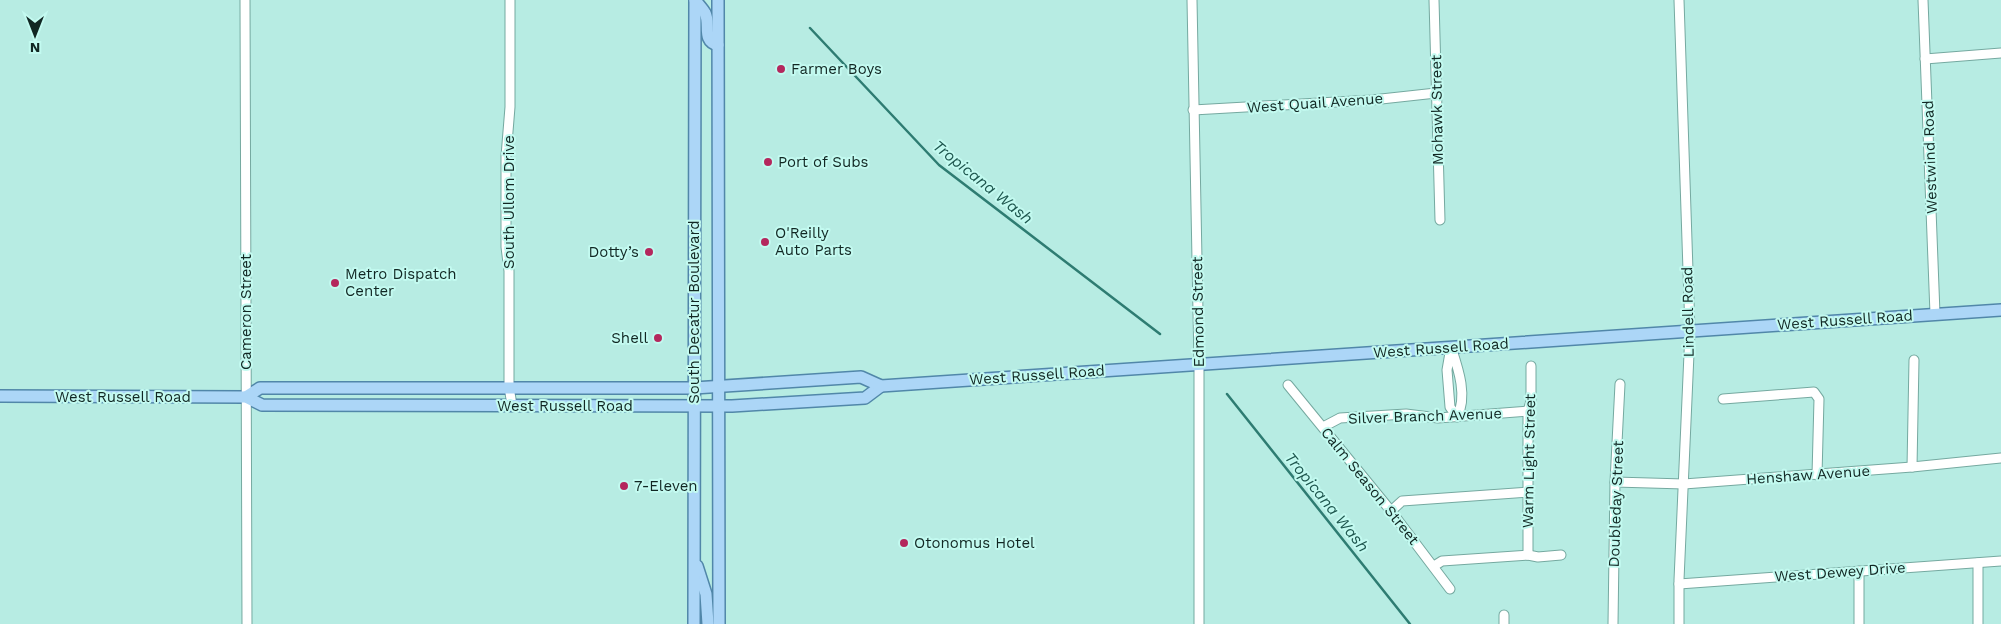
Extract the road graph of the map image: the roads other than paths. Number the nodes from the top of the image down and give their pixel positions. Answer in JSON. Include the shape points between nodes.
{"nodes":[{"id":1,"x":245,"y":0,"type":"edge"},
{"id":2,"x":510,"y":0,"type":"edge"},
{"id":3,"x":695,"y":0,"type":"edge"},
{"id":4,"x":718,"y":0,"type":"edge"},
{"id":5,"x":1192,"y":0,"type":"edge"},
{"id":6,"x":1434,"y":0,"type":"edge"},
{"id":7,"x":1678,"y":0,"type":"edge"},
{"id":8,"x":1923,"y":0,"type":"edge"},
{"id":9,"x":718,"y":45,"type":"junction"},
{"id":10,"x":2001,"y":53,"type":"edge"},
{"id":11,"x":1925,"y":59,"type":"junction"},
{"id":12,"x":1436,"y":93,"type":"junction"},
{"id":13,"x":1193,"y":110,"type":"junction"},
{"id":14,"x":1440,"y":220,"type":"dead end"},
{"id":15,"x":2001,"y":310,"type":"edge"},
{"id":16,"x":1935,"y":314,"type":"junction"},
{"id":17,"x":1690,"y":331,"type":"junction"},
{"id":18,"x":1451,"y":347,"type":"junction"},
{"id":19,"x":1914,"y":360,"type":"dead end"},
{"id":20,"x":1199,"y":364,"type":"junction"},
{"id":21,"x":1531,"y":366,"type":"dead end"},
{"id":22,"x":1288,"y":384,"type":"dead end"},
{"id":23,"x":1620,"y":384,"type":"dead end"},
{"id":24,"x":881,"y":386,"type":"junction"},
{"id":25,"x":509,"y":387,"type":"junction"},
{"id":26,"x":718,"y":387,"type":"junction"},
{"id":27,"x":694,"y":388,"type":"junction"},
{"id":28,"x":0,"y":396,"type":"edge"},
{"id":29,"x":246,"y":397,"type":"junction"},
{"id":30,"x":1723,"y":399,"type":"dead end"},
{"id":31,"x":512,"y":405,"type":"junction"},
{"id":32,"x":694,"y":406,"type":"junction"},
{"id":33,"x":718,"y":406,"type":"junction"},
{"id":34,"x":1528,"y":411,"type":"junction"},
{"id":35,"x":1457,"y":417,"type":"junction"},
{"id":36,"x":1323,"y":427,"type":"junction"},
{"id":37,"x":2001,"y":458,"type":"edge"},
{"id":38,"x":1912,"y":467,"type":"junction"},
{"id":39,"x":1817,"y":475,"type":"junction"},
{"id":40,"x":1615,"y":482,"type":"junction"},
{"id":41,"x":1684,"y":484,"type":"junction"},
{"id":42,"x":1528,"y":492,"type":"junction"},
{"id":43,"x":1391,"y":511,"type":"junction"},
{"id":44,"x":1528,"y":555,"type":"junction"},
{"id":45,"x":1561,"y":555,"type":"dead end"},
{"id":46,"x":694,"y":558,"type":"junction"},
{"id":47,"x":2001,"y":562,"type":"edge"},
{"id":48,"x":1978,"y":563,"type":"junction"},
{"id":49,"x":1434,"y":566,"type":"junction"},
{"id":50,"x":1859,"y":571,"type":"junction"},
{"id":51,"x":1679,"y":584,"type":"junction"},
{"id":52,"x":1450,"y":589,"type":"dead end"},
{"id":53,"x":247,"y":624,"type":"edge"},
{"id":54,"x":694,"y":624,"type":"edge"},
{"id":55,"x":708,"y":624,"type":"edge"},
{"id":56,"x":719,"y":624,"type":"edge"},
{"id":57,"x":1199,"y":624,"type":"edge"},
{"id":58,"x":1613,"y":624,"type":"edge"},
{"id":59,"x":1680,"y":624,"type":"edge"},
{"id":60,"x":1859,"y":624,"type":"edge"},
{"id":61,"x":1978,"y":624,"type":"edge"}],
"edges":[{"from":1,"to":29,"type":"street","name":"Cameron Street"},
{"from":2,"to":25,"type":"street","name":"South Ullom Drive","via":[[510,108],[506,156]]},
{"from":3,"to":9,"type":"main road","via":[[706,14],[708,40]]},
{"from":3,"to":27,"type":"main road","name":"South Decatur Boulevard"},
{"from":4,"to":9,"type":"main road","name":"South Decatur Boulevard"},
{"from":5,"to":13,"type":"street","name":"Edmond Street"},
{"from":6,"to":12,"type":"street","name":"Mohawk Street"},
{"from":7,"to":17,"type":"street","name":"Lindell Road"},
{"from":8,"to":11,"type":"street","name":"Westwind Road"},
{"from":9,"to":26,"type":"main road","name":"South Decatur Boulevard"},
{"from":10,"to":11,"type":"street"},
{"from":11,"to":16,"type":"street","name":"Westwind Road"},
{"from":12,"to":13,"type":"street","name":"West Quail Avenue","via":[[1372,100]]},
{"from":12,"to":14,"type":"street","name":"Mohawk Street"},
{"from":13,"to":20,"type":"street","name":"Edmond Street"},
{"from":15,"to":16,"type":"main road","name":"West Russell Road"},
{"from":16,"to":17,"type":"main road","name":"West Russell Road"},
{"from":17,"to":18,"type":"main road","name":"West Russell Road"},
{"from":17,"to":41,"type":"street","name":"Lindell Road"},
{"from":18,"to":20,"type":"main road","name":"West Russell Road"},
{"from":18,"to":35,"type":"street","via":[[1459,370],[1462,407]]},
{"from":19,"to":38,"type":"street"},
{"from":20,"to":24,"type":"main road","name":"West Russell Road"},
{"from":20,"to":57,"type":"street","name":"Edmond Street"},
{"from":21,"to":34,"type":"street","name":"Warm Light Street"},
{"from":22,"to":36,"type":"street","name":"Calm Season Street"},
{"from":23,"to":40,"type":"street","name":"Doubleday Street"},
{"from":24,"to":26,"type":"main road","name":"West Russell Road","via":[[860,377]]},
{"from":24,"to":33,"type":"main road","name":"West Russell Road","via":[[865,398]]},
{"from":25,"to":27,"type":"main road","name":"West Russell Road"},
{"from":25,"to":29,"type":"main road","name":"West Russell Road","via":[[260,388]]},
{"from":25,"to":31,"type":"street","name":"South Ullom Drive"},
{"from":26,"to":27,"type":"main road","name":"West Russell Road"},
{"from":26,"to":33,"type":"main road","name":"South Decatur Boulevard"},
{"from":27,"to":32,"type":"main road","name":"South Decatur Boulevard"},
{"from":28,"to":29,"type":"main road","name":"West Russell Road"},
{"from":29,"to":31,"type":"main road","name":"West Russell Road","via":[[262,405]]},
{"from":29,"to":53,"type":"street","name":"Cameron Street"},
{"from":30,"to":39,"type":"street","via":[[1814,392],[1819,399]]},
{"from":31,"to":32,"type":"main road","name":"West Russell Road"},
{"from":32,"to":33,"type":"main road","name":"West Russell Road"},
{"from":32,"to":46,"type":"main road","name":"South Decatur Boulevard"},
{"from":33,"to":56,"type":"main road","name":"South Decatur Boulevard"},
{"from":34,"to":35,"type":"street","name":"Silver Branch Avenue"},
{"from":34,"to":42,"type":"street","name":"Warm Light Street"},
{"from":35,"to":36,"type":"street","name":"Silver Branch Avenue","via":[[1406,414],[1340,418]]},
{"from":36,"to":43,"type":"street","name":"Calm Season Street"},
{"from":37,"to":38,"type":"street","name":"Henshaw Avenue"},
{"from":38,"to":39,"type":"street","name":"Henshaw Avenue"},
{"from":39,"to":41,"type":"street","name":"Henshaw Avenue"},
{"from":40,"to":41,"type":"street","name":"Henshaw Avenue"},
{"from":40,"to":58,"type":"street","name":"Doubleday Street"},
{"from":41,"to":51,"type":"street","name":"Lindell Road"},
{"from":42,"to":43,"type":"street","via":[[1402,501]]},
{"from":42,"to":44,"type":"street","name":"Warm Light Street"},
{"from":43,"to":49,"type":"street","name":"Calm Season Street"},
{"from":44,"to":45,"type":"street"},
{"from":44,"to":49,"type":"street","via":[[1442,561]]},
{"from":46,"to":54,"type":"main road","name":"South Decatur Boulevard"},
{"from":46,"to":55,"type":"main road","via":[[706,594]]},
{"from":47,"to":48,"type":"street","name":"West Dewey Drive"},
{"from":48,"to":50,"type":"street","name":"West Dewey Drive"},
{"from":48,"to":61,"type":"street"},
{"from":49,"to":52,"type":"street","name":"Calm Season Street"},
{"from":50,"to":51,"type":"street","name":"West Dewey Drive"},
{"from":50,"to":60,"type":"street"},
{"from":51,"to":59,"type":"street","name":"Lindell Road"}]}
